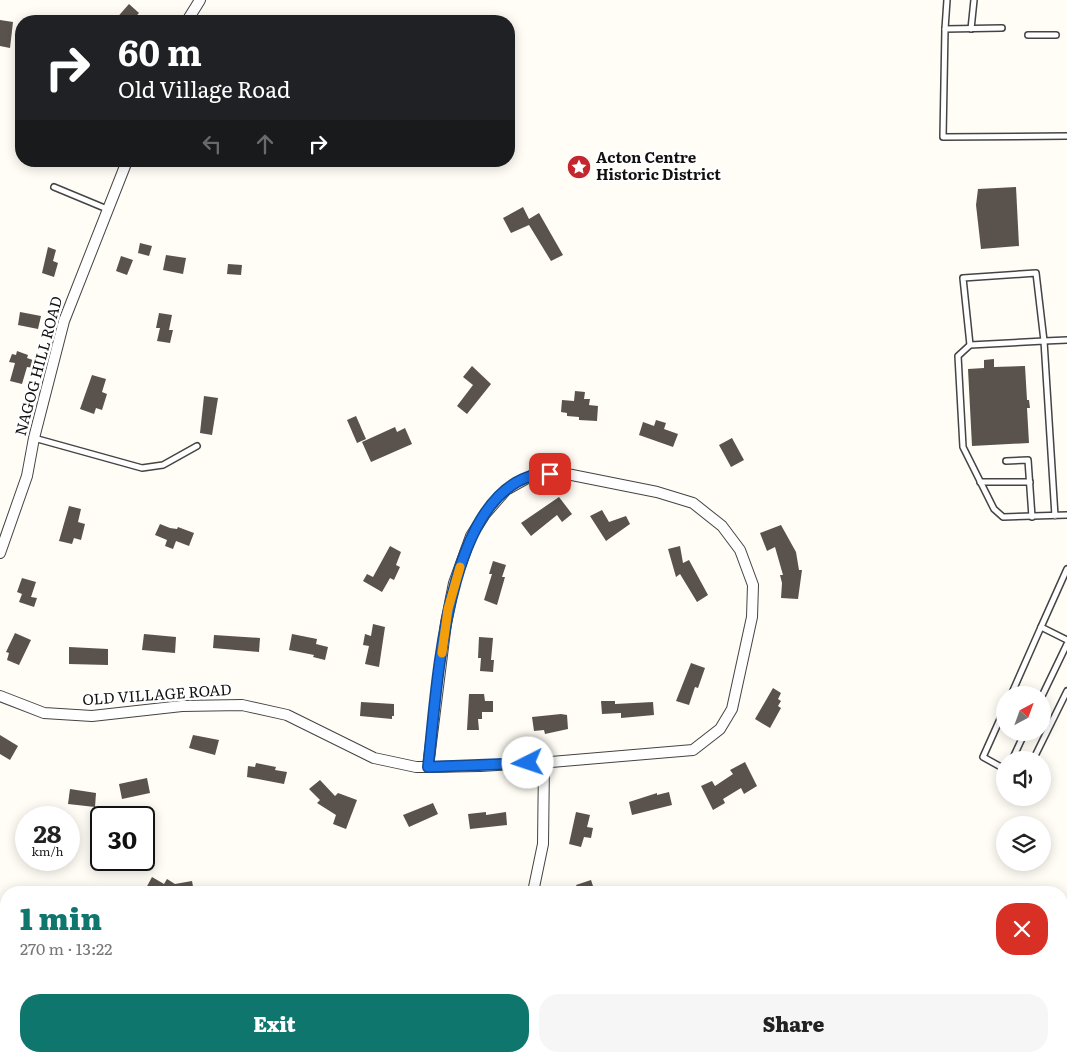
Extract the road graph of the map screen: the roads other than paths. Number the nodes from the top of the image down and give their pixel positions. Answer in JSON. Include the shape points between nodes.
{"nodes":[{"id":1,"x":200,"y":0,"type":"edge"},
{"id":2,"x":947,"y":0,"type":"edge"},
{"id":3,"x":974,"y":0,"type":"edge"},
{"id":4,"x":191,"y":15,"type":"edge"},
{"id":5,"x":1002,"y":28,"type":"dead end"},
{"id":6,"x":945,"y":29,"type":"junction"},
{"id":7,"x":971,"y":29,"type":"junction"},
{"id":8,"x":1056,"y":35,"type":"dead end"},
{"id":9,"x":1028,"y":36,"type":"dead end"},
{"id":10,"x":1067,"y":136,"type":"edge"},
{"id":11,"x":125,"y":167,"type":"edge"},
{"id":12,"x":54,"y":187,"type":"dead end"},
{"id":13,"x":107,"y":210,"type":"junction"},
{"id":14,"x":1067,"y":340,"type":"edge"},
{"id":15,"x":1044,"y":341,"type":"junction"},
{"id":16,"x":970,"y":345,"type":"junction"},
{"id":17,"x":34,"y":438,"type":"junction"},
{"id":18,"x":197,"y":446,"type":"dead end"},
{"id":19,"x":1006,"y":461,"type":"dead end"},
{"id":20,"x":980,"y":482,"type":"junction"},
{"id":21,"x":1030,"y":482,"type":"junction"},
{"id":22,"x":1054,"y":516,"type":"junction"},
{"id":23,"x":1067,"y":516,"type":"edge"},
{"id":24,"x":1032,"y":517,"type":"junction"},
{"id":25,"x":0,"y":553,"type":"edge"},
{"id":26,"x":1067,"y":569,"type":"edge"},
{"id":27,"x":1041,"y":627,"type":"junction"},
{"id":28,"x":1067,"y":640,"type":"edge"},
{"id":29,"x":1067,"y":644,"type":"edge"},
{"id":30,"x":1015,"y":686,"type":"edge"},
{"id":31,"x":1047,"y":686,"type":"edge"},
{"id":32,"x":1067,"y":690,"type":"edge"},
{"id":33,"x":0,"y":696,"type":"edge"},
{"id":34,"x":996,"y":728,"type":"edge"},
{"id":35,"x":1037,"y":751,"type":"edge"},
{"id":36,"x":544,"y":762,"type":"junction"},
{"id":37,"x":996,"y":764,"type":"edge"},
{"id":38,"x":428,"y":767,"type":"junction"},
{"id":39,"x":534,"y":886,"type":"edge"}],
"edges":[{"from":1,"to":4,"type":"street"},
{"from":2,"to":6,"type":"lane"},
{"from":3,"to":7,"type":"lane"},
{"from":5,"to":7,"type":"lane"},
{"from":6,"to":7,"type":"lane"},
{"from":6,"to":10,"type":"lane","via":[[944,137]]},
{"from":8,"to":9,"type":"lane"},
{"from":11,"to":13,"type":"street","name":"NAGOG HILL ROAD"},
{"from":12,"to":13,"type":"lane"},
{"from":13,"to":17,"type":"street","name":"NAGOG HILL ROAD","via":[[64,321]]},
{"from":14,"to":15,"type":"lane"},
{"from":15,"to":16,"type":"lane"},
{"from":15,"to":16,"type":"lane","via":[[1036,273],[964,278]]},
{"from":15,"to":22,"type":"lane"},
{"from":16,"to":20,"type":"lane","via":[[958,356],[963,447]]},
{"from":17,"to":18,"type":"lane","via":[[142,468],[163,465]]},
{"from":17,"to":25,"type":"street","name":"NAGOG HILL ROAD","via":[[26,476]]},
{"from":19,"to":21,"type":"lane","via":[[1028,460]]},
{"from":20,"to":21,"type":"lane"},
{"from":20,"to":24,"type":"lane","via":[[994,509],[1003,517]]},
{"from":21,"to":24,"type":"lane"},
{"from":22,"to":23,"type":"lane"},
{"from":22,"to":24,"type":"lane"},
{"from":26,"to":27,"type":"lane"},
{"from":27,"to":28,"type":"lane"},
{"from":27,"to":30,"type":"lane"},
{"from":29,"to":31,"type":"lane"},
{"from":32,"to":35,"type":"lane"},
{"from":33,"to":38,"type":"street","name":"OLD VILLAGE ROAD","via":[[44,713],[92,716],[182,706],[242,705],[287,715],[374,758]]},
{"from":34,"to":37,"type":"lane","via":[[983,757]]},
{"from":36,"to":38,"type":"street","name":"OLD VILLAGE ROAD"},
{"from":36,"to":38,"type":"street","name":"OLD VILLAGE ROAD","via":[[693,750],[720,729],[732,709],[752,617],[753,586],[740,550],[722,526],[693,503],[657,492],[562,473],[531,476],[506,490],[485,514],[472,536],[454,583]]},
{"from":36,"to":39,"type":"street","via":[[542,844]]}]}
